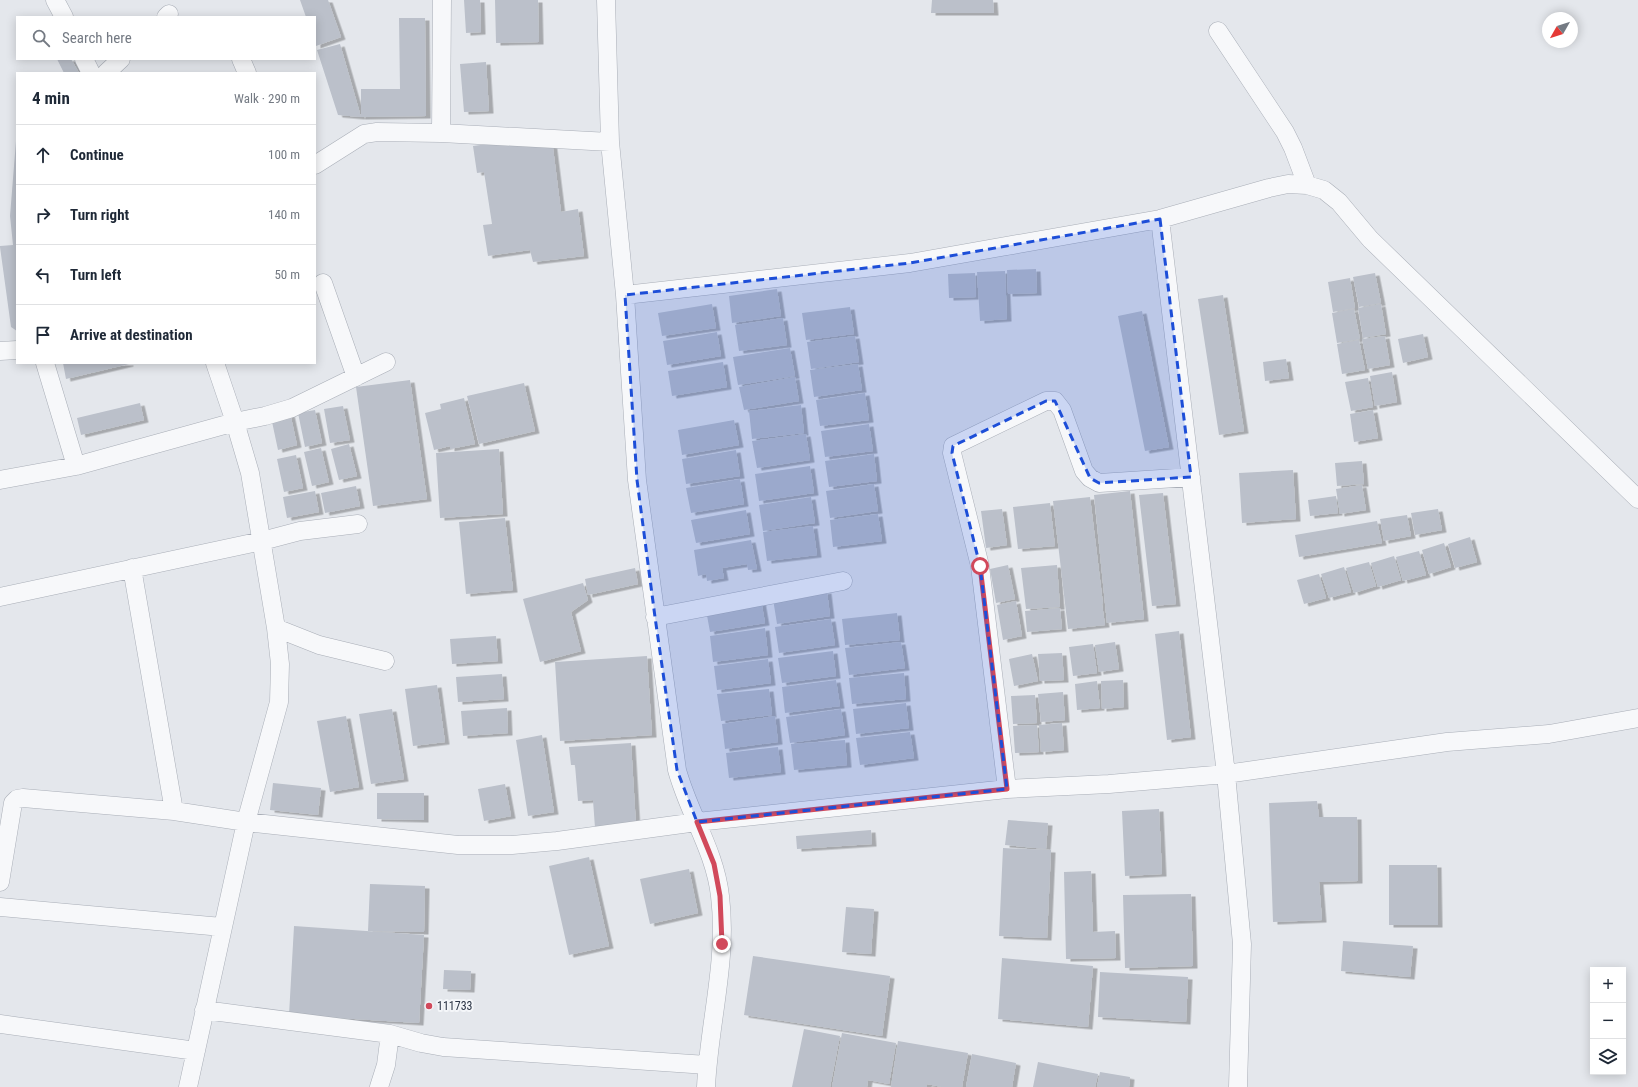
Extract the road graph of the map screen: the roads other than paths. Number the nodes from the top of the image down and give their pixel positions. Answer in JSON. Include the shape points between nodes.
{"nodes":[{"id":1,"x":55,"y":0,"type":"edge"},
{"id":2,"x":442,"y":0,"type":"edge"},
{"id":3,"x":606,"y":0,"type":"edge"},
{"id":4,"x":63,"y":16,"type":"edge"},
{"id":5,"x":1218,"y":31,"type":"dead end"},
{"id":6,"x":84,"y":60,"type":"edge"},
{"id":7,"x":120,"y":60,"type":"edge"},
{"id":8,"x":241,"y":60,"type":"edge"},
{"id":9,"x":90,"y":72,"type":"edge"},
{"id":10,"x":107,"y":72,"type":"edge"},
{"id":11,"x":247,"y":72,"type":"edge"},
{"id":12,"x":441,"y":134,"type":"junction"},
{"id":13,"x":610,"y":142,"type":"junction"},
{"id":14,"x":316,"y":164,"type":"edge"},
{"id":15,"x":1308,"y":185,"type":"junction"},
{"id":16,"x":1160,"y":219,"type":"junction"},
{"id":17,"x":323,"y":283,"type":"dead end"},
{"id":18,"x":625,"y":295,"type":"junction"},
{"id":19,"x":16,"y":350,"type":"edge"},
{"id":20,"x":0,"y":351,"type":"edge"},
{"id":21,"x":386,"y":362,"type":"dead end"},
{"id":22,"x":45,"y":364,"type":"edge"},
{"id":23,"x":215,"y":364,"type":"edge"},
{"id":24,"x":356,"y":377,"type":"junction"},
{"id":25,"x":235,"y":422,"type":"junction"},
{"id":26,"x":76,"y":466,"type":"junction"},
{"id":27,"x":1191,"y":477,"type":"junction"},
{"id":28,"x":0,"y":480,"type":"edge"},
{"id":29,"x":1638,"y":499,"type":"edge"},
{"id":30,"x":358,"y":524,"type":"dead end"},
{"id":31,"x":262,"y":541,"type":"junction"},
{"id":32,"x":132,"y":568,"type":"junction"},
{"id":33,"x":844,"y":581,"type":"dead end"},
{"id":34,"x":0,"y":597,"type":"edge"},
{"id":35,"x":655,"y":617,"type":"junction"},
{"id":36,"x":276,"y":628,"type":"junction"},
{"id":37,"x":384,"y":660,"type":"dead end"},
{"id":38,"x":1638,"y":718,"type":"edge"},
{"id":39,"x":1226,"y":774,"type":"junction"},
{"id":40,"x":1007,"y":789,"type":"junction"},
{"id":41,"x":174,"y":811,"type":"junction"},
{"id":42,"x":246,"y":822,"type":"junction"},
{"id":43,"x":697,"y":822,"type":"junction"},
{"id":44,"x":0,"y":882,"type":"edge"},
{"id":45,"x":0,"y":907,"type":"edge"},
{"id":46,"x":222,"y":927,"type":"junction"},
{"id":47,"x":204,"y":1010,"type":"junction"},
{"id":48,"x":0,"y":1024,"type":"edge"},
{"id":49,"x":390,"y":1034,"type":"junction"},
{"id":50,"x":196,"y":1051,"type":"junction"},
{"id":51,"x":707,"y":1065,"type":"junction"},
{"id":52,"x":188,"y":1087,"type":"edge"},
{"id":53,"x":380,"y":1087,"type":"edge"},
{"id":54,"x":706,"y":1087,"type":"edge"},
{"id":55,"x":1238,"y":1087,"type":"edge"}],
"edges":[{"from":1,"to":4,"type":"street"},
{"from":2,"to":12,"type":"street"},
{"from":3,"to":13,"type":"street"},
{"from":5,"to":15,"type":"street","via":[[1285,132]]},
{"from":6,"to":9,"type":"street"},
{"from":7,"to":10,"type":"street"},
{"from":8,"to":11,"type":"street"},
{"from":12,"to":13,"type":"street"},
{"from":12,"to":14,"type":"street","via":[[364,134]]},
{"from":13,"to":18,"type":"street"},
{"from":15,"to":16,"type":"street","via":[[1288,184],[1269,188]]},
{"from":15,"to":29,"type":"street","via":[[1324,190],[1339,202],[1370,239]]},
{"from":16,"to":18,"type":"street","via":[[910,264]]},
{"from":16,"to":27,"type":"street"},
{"from":17,"to":24,"type":"street"},
{"from":18,"to":35,"type":"street","via":[[637,480]]},
{"from":19,"to":20,"type":"street"},
{"from":21,"to":24,"type":"street"},
{"from":22,"to":26,"type":"street"},
{"from":23,"to":25,"type":"street"},
{"from":24,"to":25,"type":"street","via":[[292,408]]},
{"from":25,"to":26,"type":"street"},
{"from":25,"to":31,"type":"street","via":[[250,473]]},
{"from":26,"to":28,"type":"street"},
{"from":27,"to":39,"type":"street"},
{"from":27,"to":40,"type":"street","via":[[1099,483],[1090,478],[1084,471],[1062,410],[1055,401],[1046,401],[953,446],[952,453],[980,566]]},
{"from":30,"to":31,"type":"street","via":[[300,531]]},
{"from":31,"to":32,"type":"street"},
{"from":31,"to":36,"type":"street"},
{"from":32,"to":34,"type":"street"},
{"from":32,"to":41,"type":"street"},
{"from":33,"to":35,"type":"street"},
{"from":35,"to":43,"type":"street","via":[[677,770],[683,793]]},
{"from":36,"to":37,"type":"street","via":[[319,645]]},
{"from":36,"to":42,"type":"street","via":[[280,664],[280,702]]},
{"from":38,"to":39,"type":"street","via":[[1549,734],[1447,742]]},
{"from":39,"to":40,"type":"street"},
{"from":39,"to":55,"type":"street","via":[[1242,944]]},
{"from":40,"to":43,"type":"street"},
{"from":41,"to":42,"type":"street"},
{"from":41,"to":44,"type":"street","via":[[16,798],[13,803]]},
{"from":42,"to":43,"type":"street","via":[[458,845],[512,845],[557,841]]},
{"from":42,"to":46,"type":"street"},
{"from":43,"to":51,"type":"street","via":[[714,864],[720,896],[722,944]]},
{"from":45,"to":46,"type":"street"},
{"from":46,"to":47,"type":"street"},
{"from":47,"to":49,"type":"street"},
{"from":47,"to":50,"type":"street"},
{"from":48,"to":50,"type":"street"},
{"from":49,"to":51,"type":"street","via":[[443,1047]]},
{"from":49,"to":53,"type":"street"},
{"from":50,"to":52,"type":"street"},
{"from":51,"to":54,"type":"street"}]}
